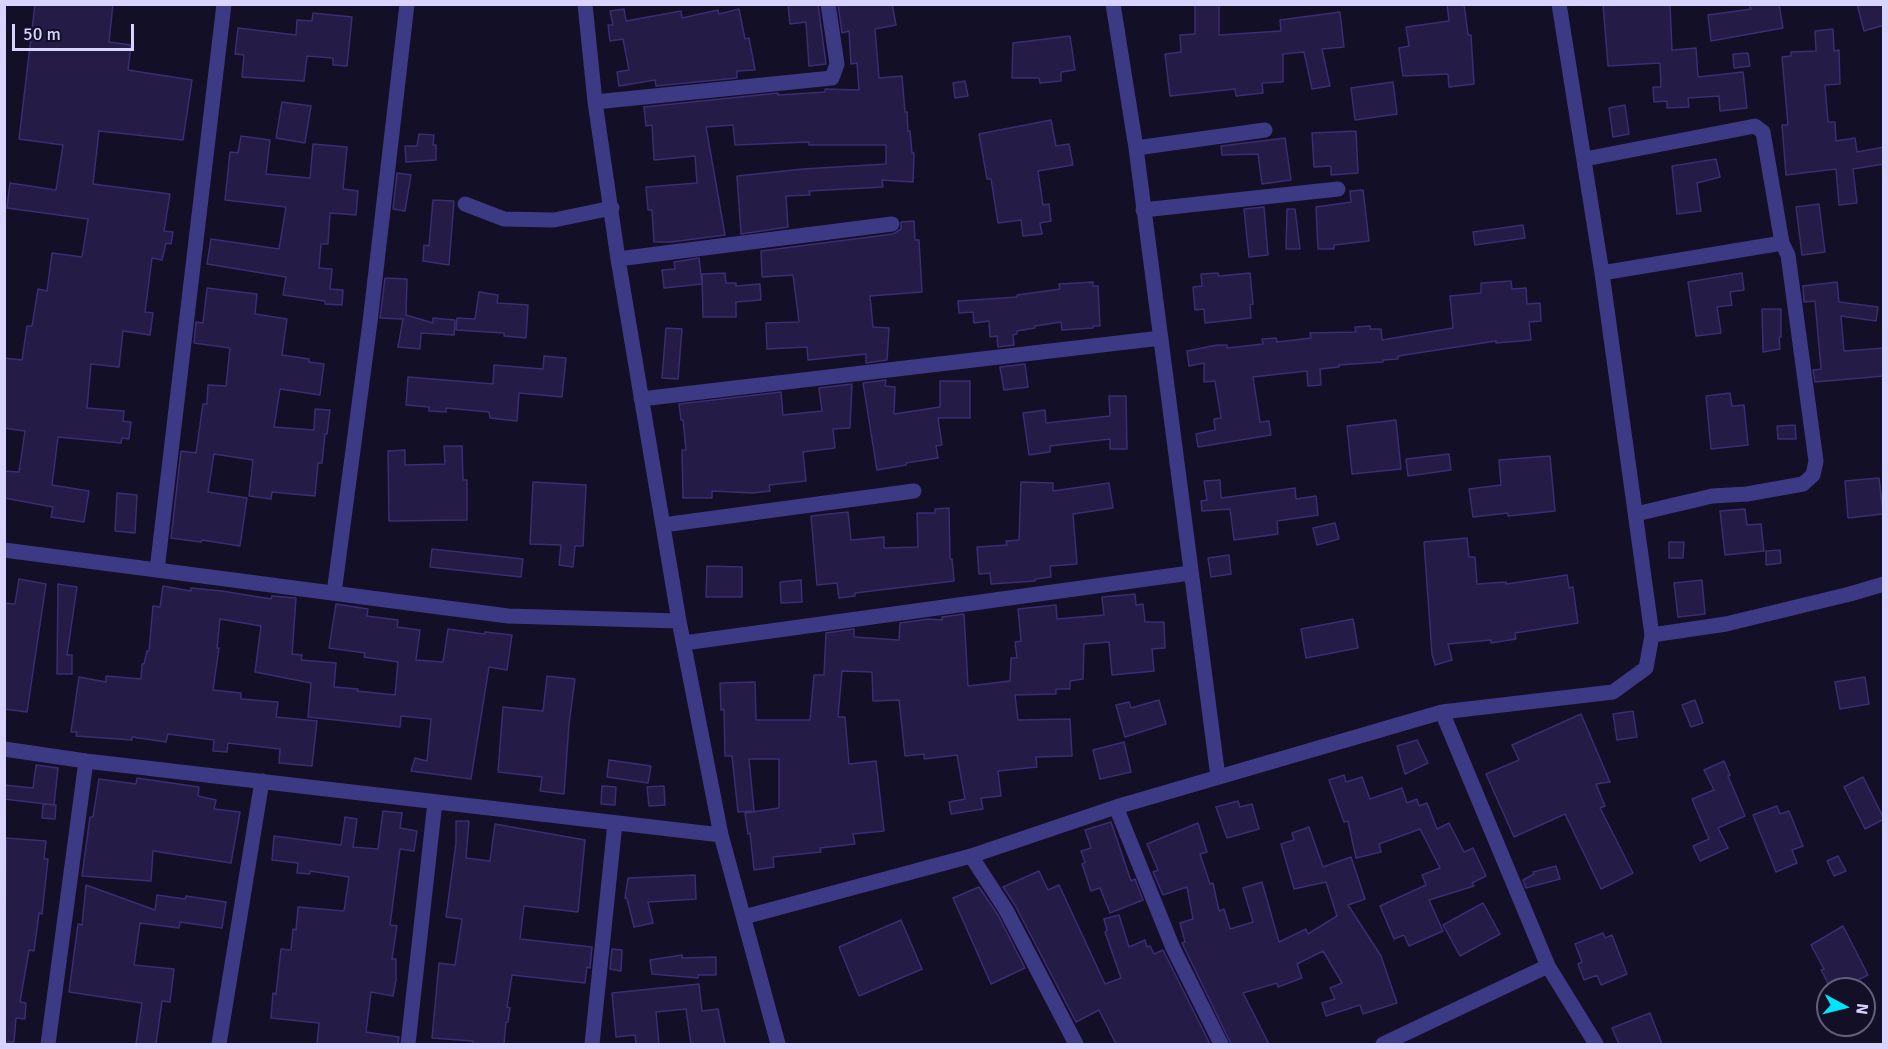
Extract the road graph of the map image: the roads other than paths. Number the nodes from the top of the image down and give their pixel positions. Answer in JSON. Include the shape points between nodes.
{"nodes":[{"id":1,"x":224,"y":4,"type":"edge"},
{"id":2,"x":407,"y":4,"type":"edge"},
{"id":3,"x":585,"y":4,"type":"edge"},
{"id":4,"x":828,"y":4,"type":"edge"},
{"id":5,"x":1113,"y":4,"type":"edge"},
{"id":6,"x":1559,"y":4,"type":"edge"},
{"id":7,"x":595,"y":102,"type":"junction"},
{"id":8,"x":1265,"y":130,"type":"dead end"},
{"id":9,"x":1136,"y":148,"type":"junction"},
{"id":10,"x":1585,"y":159,"type":"junction"},
{"id":11,"x":1338,"y":189,"type":"dead end"},
{"id":12,"x":465,"y":204,"type":"dead end"},
{"id":13,"x":612,"y":208,"type":"junction"},
{"id":14,"x":1143,"y":210,"type":"junction"},
{"id":15,"x":892,"y":224,"type":"dead end"},
{"id":16,"x":1782,"y":243,"type":"junction"},
{"id":17,"x":618,"y":259,"type":"junction"},
{"id":18,"x":1602,"y":273,"type":"junction"},
{"id":19,"x":1161,"y":338,"type":"junction"},
{"id":20,"x":641,"y":399,"type":"junction"},
{"id":21,"x":914,"y":492,"type":"dead end"},
{"id":22,"x":1636,"y":514,"type":"junction"},
{"id":23,"x":663,"y":525,"type":"junction"},
{"id":24,"x":4,"y":550,"type":"edge"},
{"id":25,"x":157,"y":570,"type":"junction"},
{"id":26,"x":1190,"y":573,"type":"junction"},
{"id":27,"x":1884,"y":584,"type":"edge"},
{"id":28,"x":334,"y":593,"type":"junction"},
{"id":29,"x":679,"y":621,"type":"junction"},
{"id":30,"x":1652,"y":635,"type":"junction"},
{"id":31,"x":684,"y":643,"type":"junction"},
{"id":32,"x":1442,"y":712,"type":"junction"},
{"id":33,"x":4,"y":749,"type":"edge"},
{"id":34,"x":86,"y":761,"type":"junction"},
{"id":35,"x":1218,"y":777,"type":"junction"},
{"id":36,"x":262,"y":781,"type":"junction"},
{"id":37,"x":435,"y":802,"type":"junction"},
{"id":38,"x":1116,"y":807,"type":"junction"},
{"id":39,"x":615,"y":823,"type":"junction"},
{"id":40,"x":721,"y":835,"type":"junction"},
{"id":41,"x":971,"y":856,"type":"junction"},
{"id":42,"x":744,"y":917,"type":"junction"},
{"id":43,"x":1548,"y":966,"type":"junction"},
{"id":44,"x":48,"y":1044,"type":"edge"},
{"id":45,"x":219,"y":1044,"type":"edge"},
{"id":46,"x":408,"y":1044,"type":"edge"},
{"id":47,"x":592,"y":1044,"type":"edge"},
{"id":48,"x":778,"y":1044,"type":"edge"},
{"id":49,"x":1076,"y":1044,"type":"edge"},
{"id":50,"x":1221,"y":1044,"type":"edge"},
{"id":51,"x":1383,"y":1044,"type":"edge"},
{"id":52,"x":1596,"y":1044,"type":"edge"}],
"edges":[{"from":1,"to":25,"type":"street"},
{"from":2,"to":28,"type":"street"},
{"from":3,"to":7,"type":"street"},
{"from":4,"to":7,"type":"street","via":[[837,64],[832,78]]},
{"from":5,"to":9,"type":"street"},
{"from":6,"to":10,"type":"street"},
{"from":7,"to":13,"type":"street"},
{"from":8,"to":9,"type":"street"},
{"from":9,"to":14,"type":"street"},
{"from":10,"to":16,"type":"street","via":[[1755,126],[1763,132]]},
{"from":10,"to":18,"type":"street"},
{"from":11,"to":14,"type":"street"},
{"from":12,"to":13,"type":"street","via":[[504,219],[554,220]]},
{"from":13,"to":17,"type":"street"},
{"from":14,"to":19,"type":"street"},
{"from":15,"to":17,"type":"street"},
{"from":16,"to":18,"type":"street"},
{"from":16,"to":22,"type":"street","via":[[1788,255],[1816,461],[1813,475],[1803,484],[1712,496]]},
{"from":17,"to":20,"type":"street"},
{"from":18,"to":22,"type":"street"},
{"from":19,"to":20,"type":"street"},
{"from":19,"to":26,"type":"street"},
{"from":20,"to":23,"type":"street"},
{"from":21,"to":23,"type":"street"},
{"from":22,"to":30,"type":"street"},
{"from":23,"to":29,"type":"street"},
{"from":24,"to":25,"type":"street"},
{"from":25,"to":28,"type":"street"},
{"from":26,"to":31,"type":"street"},
{"from":26,"to":35,"type":"street"},
{"from":27,"to":30,"type":"street","via":[[1726,624]]},
{"from":28,"to":29,"type":"street","via":[[508,616]]},
{"from":29,"to":31,"type":"street"},
{"from":30,"to":32,"type":"street","via":[[1646,668],[1612,692]]},
{"from":31,"to":40,"type":"street"},
{"from":32,"to":35,"type":"street"},
{"from":32,"to":43,"type":"street"},
{"from":33,"to":34,"type":"street"},
{"from":34,"to":36,"type":"street"},
{"from":34,"to":44,"type":"street"},
{"from":35,"to":38,"type":"street"},
{"from":36,"to":37,"type":"street"},
{"from":36,"to":45,"type":"street"},
{"from":37,"to":39,"type":"street"},
{"from":37,"to":46,"type":"street"},
{"from":38,"to":41,"type":"street"},
{"from":38,"to":50,"type":"street","via":[[1173,948]]},
{"from":39,"to":40,"type":"street"},
{"from":39,"to":47,"type":"street"},
{"from":40,"to":42,"type":"street"},
{"from":41,"to":42,"type":"street"},
{"from":41,"to":49,"type":"street","via":[[1006,910]]},
{"from":42,"to":48,"type":"street"},
{"from":43,"to":51,"type":"street"},
{"from":43,"to":52,"type":"street"}]}
